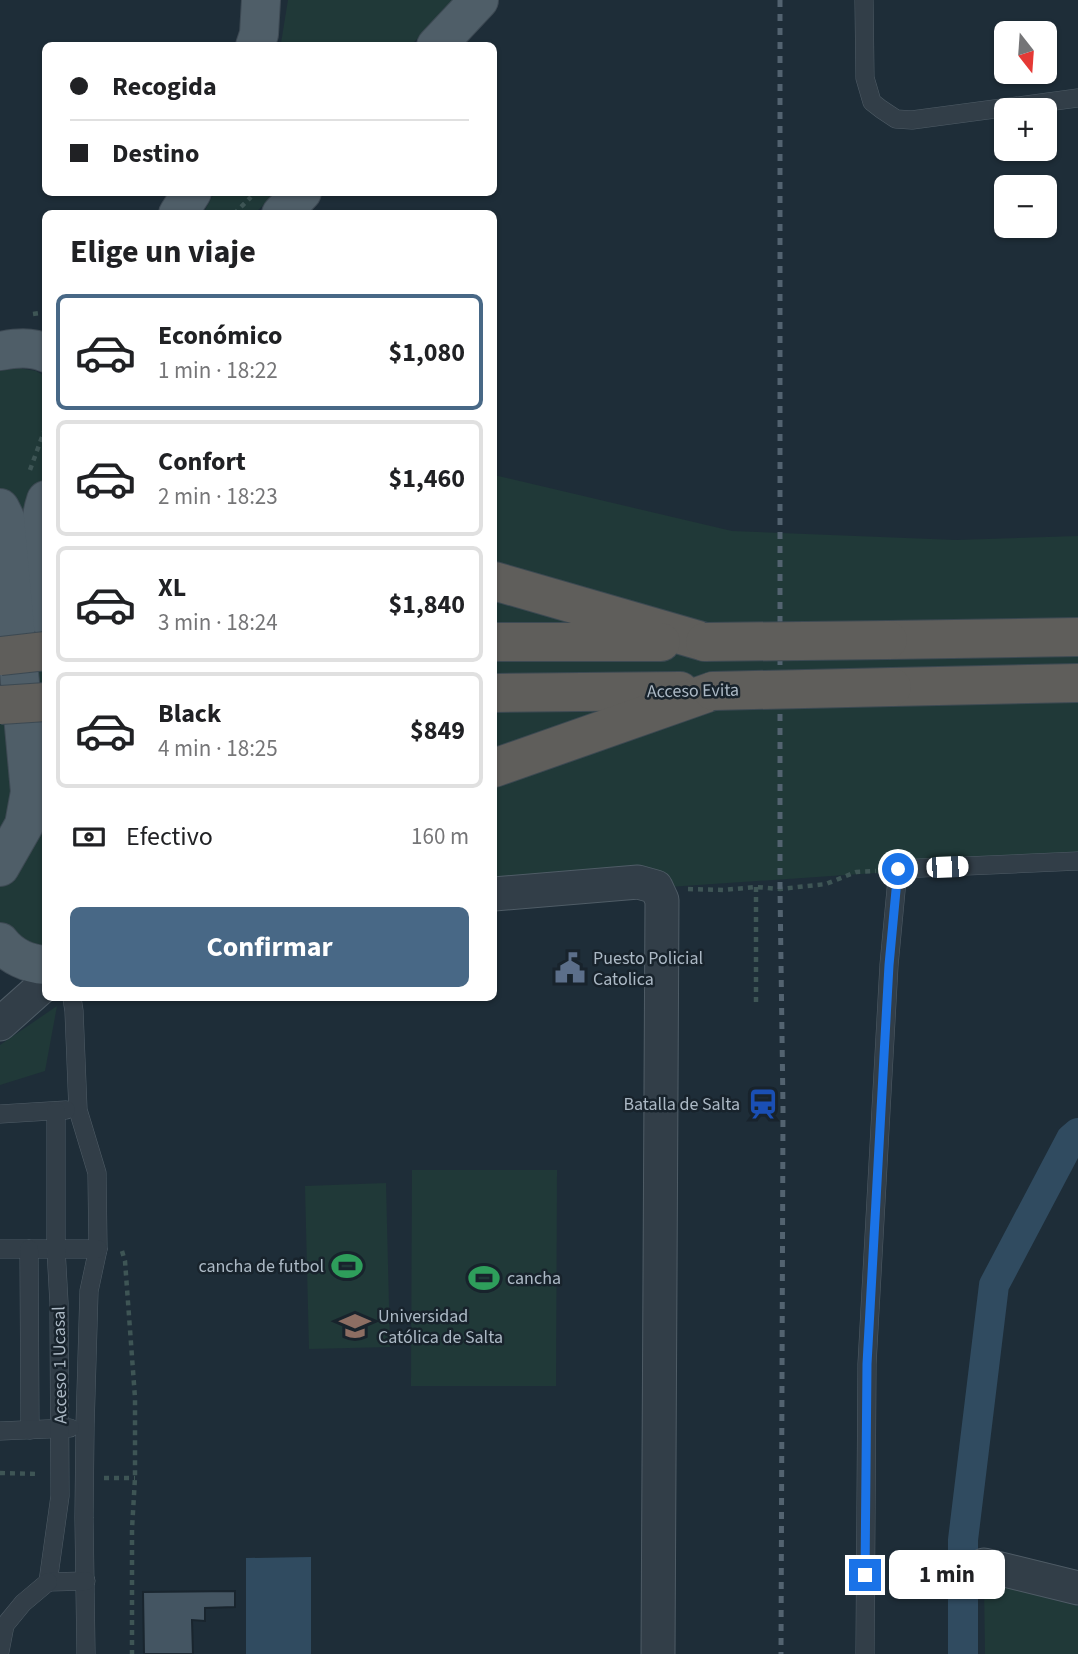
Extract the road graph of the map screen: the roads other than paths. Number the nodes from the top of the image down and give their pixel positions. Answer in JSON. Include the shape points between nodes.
{"nodes":[{"id":1,"x":261,"y":0,"type":"edge"},
{"id":2,"x":273,"y":0,"type":"edge"},
{"id":3,"x":479,"y":0,"type":"edge"},
{"id":4,"x":864,"y":0,"type":"edge"},
{"id":5,"x":256,"y":42,"type":"edge"},
{"id":6,"x":273,"y":42,"type":"edge"},
{"id":7,"x":440,"y":42,"type":"edge"},
{"id":8,"x":1078,"y":98,"type":"edge"},
{"id":9,"x":298,"y":196,"type":"edge"},
{"id":10,"x":285,"y":210,"type":"edge"},
{"id":11,"x":42,"y":350,"type":"edge"},
{"id":12,"x":0,"y":351,"type":"edge"},
{"id":13,"x":0,"y":508,"type":"edge"},
{"id":14,"x":42,"y":522,"type":"edge"},
{"id":15,"x":42,"y":568,"type":"edge"},
{"id":16,"x":497,"y":582,"type":"edge"},
{"id":17,"x":1078,"y":637,"type":"edge"},
{"id":18,"x":497,"y":642,"type":"edge"},
{"id":19,"x":705,"y":642,"type":"junction"},
{"id":20,"x":42,"y":651,"type":"edge"},
{"id":21,"x":0,"y":656,"type":"edge"},
{"id":22,"x":1078,"y":683,"type":"edge"},
{"id":23,"x":713,"y":691,"type":"junction"},
{"id":24,"x":497,"y":693,"type":"edge"},
{"id":25,"x":42,"y":702,"type":"edge"},
{"id":26,"x":0,"y":705,"type":"edge"},
{"id":27,"x":497,"y":767,"type":"edge"},
{"id":28,"x":1078,"y":861,"type":"edge"},
{"id":29,"x":0,"y":867,"type":"edge"},
{"id":30,"x":497,"y":894,"type":"edge"},
{"id":31,"x":0,"y":942,"type":"edge"},
{"id":32,"x":42,"y":964,"type":"edge"},
{"id":33,"x":42,"y":987,"type":"edge"},
{"id":34,"x":72,"y":1001,"type":"edge"},
{"id":35,"x":0,"y":1024,"type":"edge"},
{"id":36,"x":78,"y":1110,"type":"junction"},
{"id":37,"x":56,"y":1111,"type":"junction"},
{"id":38,"x":0,"y":1114,"type":"edge"},
{"id":39,"x":0,"y":1249,"type":"edge"},
{"id":40,"x":29,"y":1249,"type":"junction"},
{"id":41,"x":56,"y":1249,"type":"junction"},
{"id":42,"x":98,"y":1249,"type":"junction"},
{"id":43,"x":85,"y":1427,"type":"junction"},
{"id":44,"x":61,"y":1428,"type":"junction"},
{"id":45,"x":30,"y":1430,"type":"junction"},
{"id":46,"x":0,"y":1431,"type":"edge"},
{"id":47,"x":984,"y":1565,"type":"dead end"},
{"id":48,"x":86,"y":1581,"type":"junction"},
{"id":49,"x":48,"y":1582,"type":"junction"},
{"id":50,"x":1078,"y":1588,"type":"edge"},
{"id":51,"x":0,"y":1651,"type":"edge"},
{"id":52,"x":86,"y":1654,"type":"edge"},
{"id":53,"x":658,"y":1654,"type":"edge"},
{"id":54,"x":865,"y":1654,"type":"edge"}],
"edges":[{"from":1,"to":5,"type":"main road"},
{"from":2,"to":6,"type":"main road"},
{"from":3,"to":7,"type":"main road"},
{"from":4,"to":8,"type":"lane","via":[[865,78],[872,102],[896,119]]},
{"from":9,"to":10,"type":"main road"},
{"from":11,"to":12,"type":"main road"},
{"from":13,"to":29,"type":"main road","via":[[5,518],[30,792],[23,825]]},
{"from":14,"to":15,"type":"main road"},
{"from":16,"to":19,"type":"highway"},
{"from":17,"to":19,"type":"highway","bridge":true},
{"from":18,"to":19,"type":"highway"},
{"from":20,"to":21,"type":"highway","bridge":true},
{"from":22,"to":23,"type":"highway","name":"Acceso Evita","bridge":true},
{"from":23,"to":24,"type":"highway","name":"Acceso Evita"},
{"from":23,"to":27,"type":"highway"},
{"from":25,"to":26,"type":"highway","bridge":true},
{"from":28,"to":54,"type":"lane","via":[[898,869],[867,1364]]},
{"from":30,"to":53,"type":"street","via":[[638,882],[656,887],[662,900]]},
{"from":31,"to":32,"type":"main road","via":[[24,960]]},
{"from":33,"to":35,"type":"street"},
{"from":34,"to":36,"type":"lane","name":"Acceso 1 Ucasal"},
{"from":36,"to":37,"type":"lane"},
{"from":36,"to":42,"type":"lane","name":"Acceso 1 Ucasal","via":[[97,1174]]},
{"from":37,"to":38,"type":"lane"},
{"from":37,"to":41,"type":"lane","name":"Acceso 1 Ucasal"},
{"from":39,"to":40,"type":"lane"},
{"from":40,"to":41,"type":"lane"},
{"from":40,"to":45,"type":"lane"},
{"from":41,"to":42,"type":"lane"},
{"from":41,"to":44,"type":"lane","name":"Acceso 1 Ucasal"},
{"from":42,"to":43,"type":"lane","name":"Acceso 1 Ucasal","via":[[89,1291]]},
{"from":43,"to":44,"type":"lane"},
{"from":43,"to":48,"type":"lane","name":"Acceso 1 Ucasal"},
{"from":44,"to":45,"type":"lane"},
{"from":44,"to":49,"type":"lane","name":"Acceso 1 Ucasal","via":[[60,1496]]},
{"from":45,"to":46,"type":"lane"},
{"from":47,"to":50,"type":"street"},
{"from":48,"to":49,"type":"lane"},
{"from":48,"to":52,"type":"lane","name":"Acceso 1 Ucasal"},
{"from":49,"to":51,"type":"lane","via":[[5,1625]]}]}
